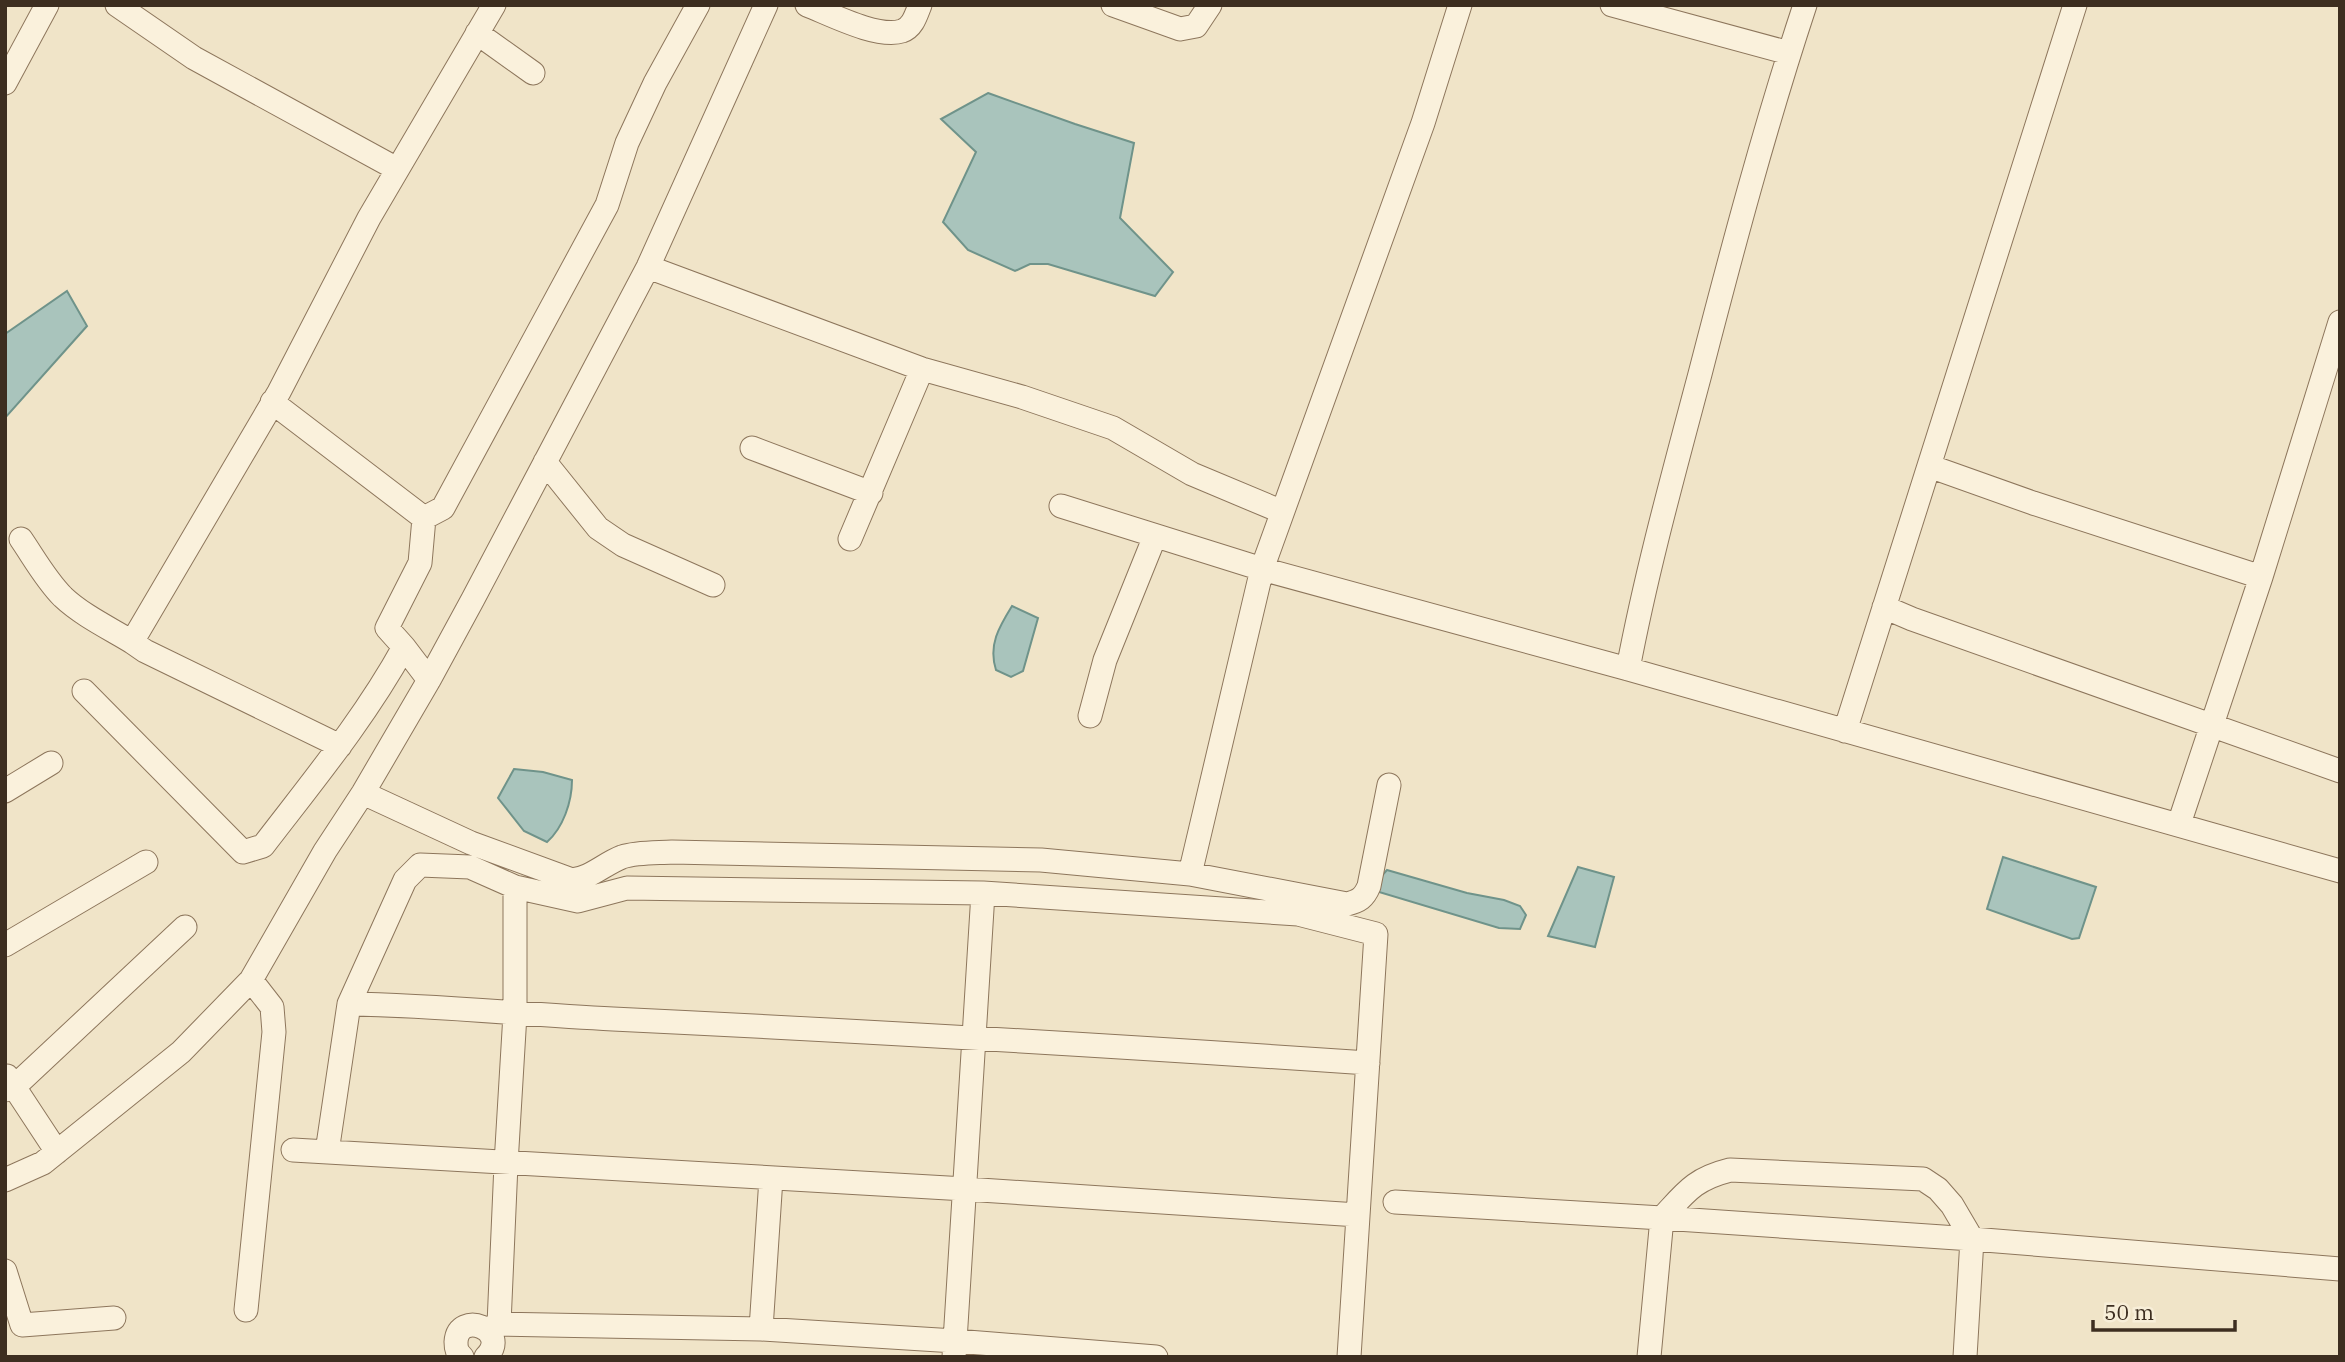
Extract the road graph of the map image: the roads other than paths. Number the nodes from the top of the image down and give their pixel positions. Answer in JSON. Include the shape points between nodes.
{"nodes":[{"id":1,"x":47,"y":5,"type":"edge"},
{"id":2,"x":117,"y":5,"type":"edge"},
{"id":3,"x":494,"y":5,"type":"edge"},
{"id":4,"x":698,"y":5,"type":"edge"},
{"id":5,"x":766,"y":5,"type":"edge"},
{"id":6,"x":807,"y":5,"type":"edge"},
{"id":7,"x":920,"y":5,"type":"edge"},
{"id":8,"x":1113,"y":5,"type":"edge"},
{"id":9,"x":1210,"y":5,"type":"edge"},
{"id":10,"x":1460,"y":5,"type":"edge"},
{"id":11,"x":1612,"y":5,"type":"edge"},
{"id":12,"x":1805,"y":5,"type":"edge"},
{"id":13,"x":2075,"y":5,"type":"edge"},
{"id":14,"x":477,"y":33,"type":"junction"},
{"id":15,"x":1789,"y":52,"type":"junction"},
{"id":16,"x":533,"y":73,"type":"dead end"},
{"id":17,"x":5,"y":83,"type":"edge"},
{"id":18,"x":397,"y":170,"type":"junction"},
{"id":19,"x":648,"y":267,"type":"junction"},
{"id":20,"x":2340,"y":322,"type":"edge"},
{"id":21,"x":922,"y":369,"type":"junction"},
{"id":22,"x":272,"y":402,"type":"junction"},
{"id":23,"x":752,"y":448,"type":"dead end"},
{"id":24,"x":545,"y":462,"type":"junction"},
{"id":25,"x":1928,"y":466,"type":"junction"},
{"id":26,"x":871,"y":493,"type":"junction"},
{"id":27,"x":1062,"y":506,"type":"dead end"},
{"id":28,"x":1283,"y":508,"type":"junction"},
{"id":29,"x":424,"y":518,"type":"junction"},
{"id":30,"x":1155,"y":536,"type":"junction"},
{"id":31,"x":21,"y":539,"type":"dead end"},
{"id":32,"x":850,"y":539,"type":"dead end"},
{"id":33,"x":1262,"y":569,"type":"junction"},
{"id":34,"x":2261,"y":577,"type":"junction"},
{"id":35,"x":713,"y":585,"type":"dead end"},
{"id":36,"x":1884,"y":607,"type":"junction"},
{"id":37,"x":132,"y":642,"type":"junction"},
{"id":38,"x":404,"y":647,"type":"junction"},
{"id":39,"x":1628,"y":669,"type":"junction"},
{"id":40,"x":429,"y":680,"type":"junction"},
{"id":41,"x":84,"y":691,"type":"dead end"},
{"id":42,"x":1090,"y":716,"type":"dead end"},
{"id":43,"x":2213,"y":725,"type":"junction"},
{"id":44,"x":1845,"y":731,"type":"junction"},
{"id":45,"x":340,"y":746,"type":"junction"},
{"id":46,"x":51,"y":763,"type":"dead end"},
{"id":47,"x":2340,"y":771,"type":"edge"},
{"id":48,"x":1389,"y":785,"type":"dead end"},
{"id":49,"x":5,"y":791,"type":"edge"},
{"id":50,"x":363,"y":793,"type":"junction"},
{"id":51,"x":2179,"y":824,"type":"junction"},
{"id":52,"x":146,"y":862,"type":"dead end"},
{"id":53,"x":2340,"y":871,"type":"edge"},
{"id":54,"x":1189,"y":874,"type":"junction"},
{"id":55,"x":515,"y":887,"type":"junction"},
{"id":56,"x":984,"y":893,"type":"junction"},
{"id":57,"x":185,"y":927,"type":"dead end"},
{"id":58,"x":5,"y":946,"type":"edge"},
{"id":59,"x":251,"y":980,"type":"junction"},
{"id":60,"x":349,"y":1004,"type":"junction"},
{"id":61,"x":515,"y":1014,"type":"junction"},
{"id":62,"x":975,"y":1037,"type":"junction"},
{"id":63,"x":1368,"y":1063,"type":"junction"},
{"id":64,"x":8,"y":1083,"type":"edge"},
{"id":65,"x":293,"y":1150,"type":"dead end"},
{"id":66,"x":57,"y":1152,"type":"junction"},
{"id":67,"x":327,"y":1152,"type":"junction"},
{"id":68,"x":506,"y":1164,"type":"junction"},
{"id":69,"x":771,"y":1178,"type":"junction"},
{"id":70,"x":5,"y":1180,"type":"edge"},
{"id":71,"x":965,"y":1189,"type":"junction"},
{"id":72,"x":1395,"y":1202,"type":"dead end"},
{"id":73,"x":1358,"y":1215,"type":"junction"},
{"id":74,"x":1662,"y":1218,"type":"junction"},
{"id":75,"x":1972,"y":1239,"type":"junction"},
{"id":76,"x":2340,"y":1269,"type":"edge"},
{"id":77,"x":5,"y":1271,"type":"edge"},
{"id":78,"x":246,"y":1310,"type":"dead end"},
{"id":79,"x":114,"y":1318,"type":"dead end"},
{"id":80,"x":493,"y":1327,"type":"junction"},
{"id":81,"x":14,"y":1328,"type":"edge"},
{"id":82,"x":761,"y":1329,"type":"junction"},
{"id":83,"x":955,"y":1349,"type":"edge"},
{"id":84,"x":454,"y":1353,"type":"edge"},
{"id":85,"x":486,"y":1357,"type":"edge"},
{"id":86,"x":1156,"y":1357,"type":"edge"},
{"id":87,"x":1349,"y":1357,"type":"edge"},
{"id":88,"x":1649,"y":1357,"type":"edge"},
{"id":89,"x":1965,"y":1357,"type":"edge"}],
"edges":[{"from":1,"to":17,"type":"street"},
{"from":2,"to":18,"type":"street","via":[[194,58]]},
{"from":3,"to":14,"type":"street"},
{"from":4,"to":29,"type":"street","via":[[655,83],[627,143],[607,205],[548,317],[443,508]]},
{"from":5,"to":19,"type":"street"},
{"from":6,"to":7,"type":"street","via":[[884,33],[904,31],[915,20]]},
{"from":8,"to":9,"type":"street","via":[[1180,29],[1196,26]]},
{"from":10,"to":28,"type":"street","via":[[1423,123]]},
{"from":11,"to":15,"type":"street"},
{"from":12,"to":15,"type":"street"},
{"from":13,"to":25,"type":"street"},
{"from":14,"to":16,"type":"street"},
{"from":14,"to":18,"type":"street"},
{"from":15,"to":39,"type":"street","via":[[1643,588]]},
{"from":18,"to":22,"type":"street"},
{"from":19,"to":21,"type":"street"},
{"from":19,"to":24,"type":"street"},
{"from":20,"to":34,"type":"street"},
{"from":21,"to":26,"type":"street"},
{"from":21,"to":28,"type":"street","via":[[1113,428],[1192,474]]},
{"from":22,"to":29,"type":"street"},
{"from":22,"to":37,"type":"street"},
{"from":23,"to":26,"type":"street"},
{"from":24,"to":35,"type":"street","via":[[598,528],[623,545]]},
{"from":24,"to":40,"type":"street"},
{"from":25,"to":34,"type":"street"},
{"from":25,"to":36,"type":"street"},
{"from":26,"to":32,"type":"street"},
{"from":27,"to":30,"type":"street"},
{"from":28,"to":33,"type":"street"},
{"from":29,"to":38,"type":"street","via":[[420,563],[387,628]]},
{"from":30,"to":33,"type":"street"},
{"from":30,"to":42,"type":"street","via":[[1105,660]]},
{"from":31,"to":37,"type":"street","via":[[63,597]]},
{"from":33,"to":39,"type":"street"},
{"from":33,"to":54,"type":"street"},
{"from":34,"to":43,"type":"street"},
{"from":36,"to":43,"type":"street"},
{"from":36,"to":44,"type":"street"},
{"from":37,"to":45,"type":"street"},
{"from":38,"to":40,"type":"street"},
{"from":38,"to":45,"type":"street"},
{"from":39,"to":44,"type":"street"},
{"from":40,"to":50,"type":"street"},
{"from":41,"to":45,"type":"street","via":[[243,852],[263,846]]},
{"from":43,"to":47,"type":"street"},
{"from":43,"to":51,"type":"street"},
{"from":44,"to":51,"type":"street"},
{"from":46,"to":49,"type":"street"},
{"from":48,"to":54,"type":"street","via":[[1368,886],[1356,902]]},
{"from":50,"to":54,"type":"street","via":[[471,843],[572,880],[585,879],[625,856],[672,852],[1041,860]]},
{"from":50,"to":59,"type":"street"},
{"from":51,"to":53,"type":"street"},
{"from":52,"to":58,"type":"street"},
{"from":55,"to":56,"type":"street","via":[[578,901],[627,888]]},
{"from":55,"to":60,"type":"street","via":[[470,867],[420,865],[405,880]]},
{"from":55,"to":61,"type":"street"},
{"from":56,"to":62,"type":"street"},
{"from":56,"to":63,"type":"street","via":[[1298,914],[1376,934]]},
{"from":57,"to":64,"type":"street"},
{"from":59,"to":66,"type":"street","via":[[181,1052]]},
{"from":59,"to":78,"type":"street","via":[[272,1007],[274,1032]]},
{"from":60,"to":61,"type":"street"},
{"from":60,"to":67,"type":"street"},
{"from":61,"to":62,"type":"street"},
{"from":61,"to":68,"type":"street"},
{"from":62,"to":63,"type":"street"},
{"from":62,"to":71,"type":"street"},
{"from":63,"to":73,"type":"street"},
{"from":64,"to":66,"type":"street"},
{"from":65,"to":67,"type":"street"},
{"from":66,"to":70,"type":"street"},
{"from":67,"to":68,"type":"street"},
{"from":68,"to":69,"type":"street"},
{"from":68,"to":80,"type":"street"},
{"from":69,"to":71,"type":"street"},
{"from":69,"to":82,"type":"street"},
{"from":71,"to":73,"type":"street"},
{"from":71,"to":83,"type":"street"},
{"from":72,"to":74,"type":"street"},
{"from":73,"to":87,"type":"street"},
{"from":74,"to":75,"type":"street"},
{"from":74,"to":75,"type":"street","via":[[1692,1185],[1730,1170],[1923,1179],[1945,1197]]},
{"from":74,"to":88,"type":"street"},
{"from":75,"to":76,"type":"street"},
{"from":75,"to":89,"type":"street"},
{"from":77,"to":81,"type":"street"},
{"from":79,"to":81,"type":"street"},
{"from":80,"to":82,"type":"street"},
{"from":80,"to":84,"type":"street","via":[[465,1326],[457,1334]]},
{"from":80,"to":85,"type":"street","via":[[493,1346]]},
{"from":82,"to":83,"type":"street"},
{"from":83,"to":86,"type":"street"}]}
